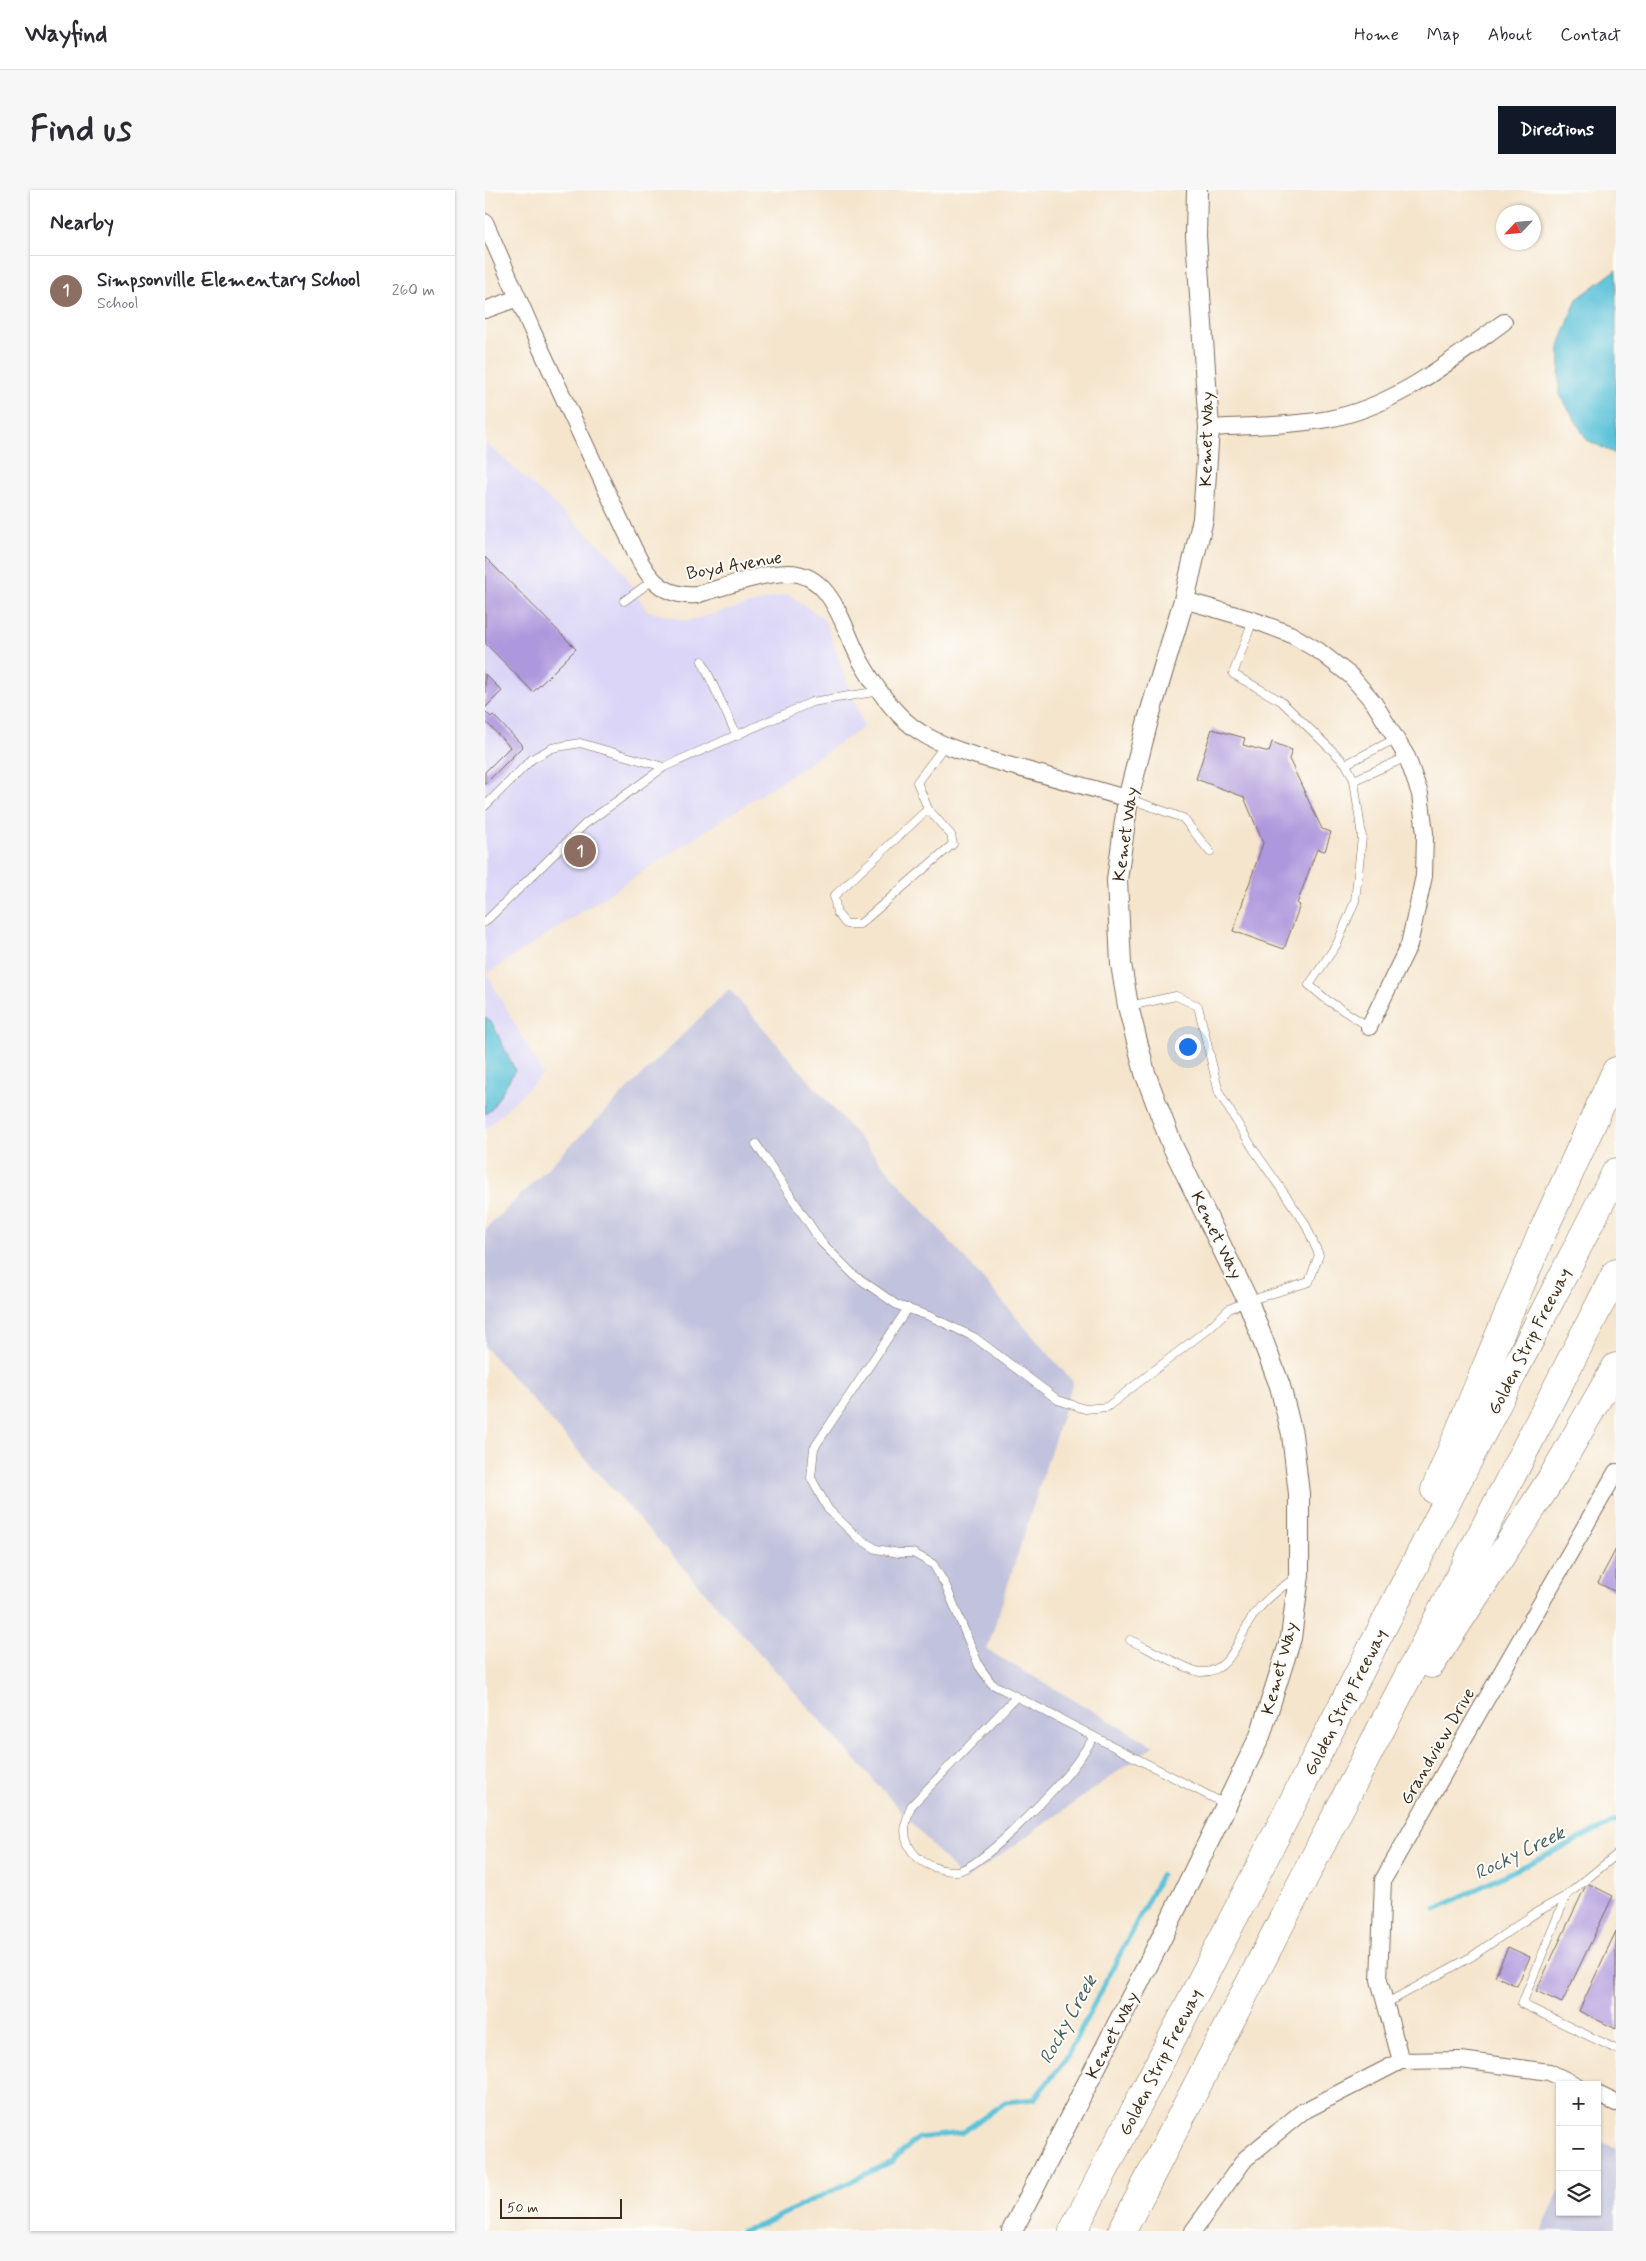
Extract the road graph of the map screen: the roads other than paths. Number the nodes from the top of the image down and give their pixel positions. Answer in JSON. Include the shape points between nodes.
{"nodes":[{"id":1,"x":1197,"y":190,"type":"edge"},
{"id":2,"x":485,"y":222,"type":"edge"},
{"id":3,"x":519,"y":298,"type":"junction"},
{"id":4,"x":485,"y":310,"type":"edge"},
{"id":5,"x":1504,"y":322,"type":"dead end"},
{"id":6,"x":1209,"y":428,"type":"junction"},
{"id":7,"x":653,"y":580,"type":"junction"},
{"id":8,"x":1184,"y":600,"type":"junction"},
{"id":9,"x":624,"y":601,"type":"dead end"},
{"id":10,"x":1253,"y":620,"type":"junction"},
{"id":11,"x":702,"y":661,"type":"dead end"},
{"id":12,"x":880,"y":692,"type":"junction"},
{"id":13,"x":737,"y":736,"type":"junction"},
{"id":14,"x":1397,"y":738,"type":"junction"},
{"id":15,"x":946,"y":744,"type":"junction"},
{"id":16,"x":1407,"y":757,"type":"junction"},
{"id":17,"x":1346,"y":764,"type":"junction"},
{"id":18,"x":664,"y":767,"type":"junction"},
{"id":19,"x":1353,"y":780,"type":"junction"},
{"id":20,"x":1128,"y":799,"type":"junction"},
{"id":21,"x":485,"y":806,"type":"edge"},
{"id":22,"x":928,"y":809,"type":"junction"},
{"id":23,"x":1210,"y":852,"type":"dead end"},
{"id":24,"x":485,"y":922,"type":"edge"},
{"id":25,"x":1128,"y":1006,"type":"junction"},
{"id":26,"x":1369,"y":1027,"type":"joint"},
{"id":27,"x":1616,"y":1071,"type":"edge"},
{"id":28,"x":756,"y":1144,"type":"dead end"},
{"id":29,"x":1616,"y":1172,"type":"edge"},
{"id":30,"x":1616,"y":1273,"type":"edge"},
{"id":31,"x":1248,"y":1301,"type":"junction"},
{"id":32,"x":908,"y":1308,"type":"junction"},
{"id":33,"x":1616,"y":1367,"type":"edge"},
{"id":34,"x":1616,"y":1472,"type":"edge"},
{"id":35,"x":1299,"y":1576,"type":"junction"},
{"id":36,"x":1130,"y":1640,"type":"dead end"},
{"id":37,"x":1354,"y":1683,"type":"junction"},
{"id":38,"x":1016,"y":1697,"type":"junction"},
{"id":39,"x":1095,"y":1737,"type":"junction"},
{"id":40,"x":1344,"y":1797,"type":"junction"},
{"id":41,"x":1227,"y":1805,"type":"junction"},
{"id":42,"x":1616,"y":1855,"type":"edge"},
{"id":43,"x":1566,"y":1896,"type":"junction"},
{"id":44,"x":1385,"y":2004,"type":"junction"},
{"id":45,"x":1616,"y":2049,"type":"edge"},
{"id":46,"x":1401,"y":2061,"type":"junction"},
{"id":47,"x":1568,"y":2081,"type":"edge"},
{"id":48,"x":1601,"y":2096,"type":"edge"},
{"id":49,"x":1616,"y":2103,"type":"edge"},
{"id":50,"x":1012,"y":2231,"type":"edge"},
{"id":51,"x":1073,"y":2231,"type":"edge"},
{"id":52,"x":1122,"y":2231,"type":"edge"},
{"id":53,"x":1193,"y":2231,"type":"edge"}],
"edges":[{"from":1,"to":6,"type":"street","name":"Kemet Way","via":[[1196,236]]},
{"from":2,"to":3,"type":"street","name":"Boyd Avenue"},
{"from":3,"to":4,"type":"street"},
{"from":3,"to":7,"type":"street","name":"Boyd Avenue","via":[[621,521]]},
{"from":5,"to":6,"type":"street","via":[[1420,382],[1375,405],[1328,419]]},
{"from":6,"to":8,"type":"street","name":"Kemet Way","via":[[1203,520]]},
{"from":7,"to":9,"type":"lane"},
{"from":7,"to":12,"type":"street","name":"Boyd Avenue","via":[[669,592],[687,596],[768,575],[789,573],[807,577],[833,601],[863,666]]},
{"from":8,"to":10,"type":"street"},
{"from":8,"to":20,"type":"street","name":"Kemet Way"},
{"from":10,"to":14,"type":"street","via":[[1290,634],[1351,676]]},
{"from":10,"to":17,"type":"lane","via":[[1233,674],[1281,701]]},
{"from":11,"to":13,"type":"lane"},
{"from":12,"to":13,"type":"lane","via":[[812,702]]},
{"from":12,"to":15,"type":"street","name":"Boyd Avenue","via":[[901,718],[921,734]]},
{"from":13,"to":18,"type":"lane"},
{"from":14,"to":16,"type":"street"},
{"from":14,"to":17,"type":"lane"},
{"from":15,"to":20,"type":"street","name":"Boyd Avenue"},
{"from":15,"to":22,"type":"lane","via":[[917,782]]},
{"from":16,"to":19,"type":"lane"},
{"from":16,"to":26,"type":"street","via":[[1420,794],[1425,833],[1424,876],[1409,945]]},
{"from":17,"to":19,"type":"lane"},
{"from":18,"to":21,"type":"lane","via":[[580,743],[552,748],[532,759]]},
{"from":18,"to":24,"type":"lane","via":[[585,824]]},
{"from":19,"to":26,"type":"lane","via":[[1362,837],[1355,901],[1337,944],[1309,985]]},
{"from":20,"to":23,"type":"lane","via":[[1183,818]]},
{"from":20,"to":25,"type":"street","name":"Kemet Way","via":[[1117,880],[1121,964]]},
{"from":22,"to":22,"type":"lane","via":[[834,896],[837,913],[846,924],[860,924],[953,844],[951,834]]},
{"from":25,"to":31,"type":"street","name":"Kemet Way","via":[[1145,1073],[1172,1145]]},
{"from":25,"to":31,"type":"lane","via":[[1176,996],[1198,1006],[1219,1094],[1305,1222],[1319,1255],[1309,1282]]},
{"from":27,"to":37,"type":"highway","via":[[1542,1233]]},
{"from":28,"to":32,"type":"lane","via":[[822,1243],[854,1275],[897,1305]]},
{"from":29,"to":37,"type":"highway","name":"Golden Strip Freeway"},
{"from":30,"to":40,"type":"highway"},
{"from":31,"to":32,"type":"lane","via":[[1229,1309],[1107,1407],[1085,1409],[1057,1400],[974,1337]]},
{"from":31,"to":35,"type":"street","name":"Kemet Way","via":[[1280,1386],[1292,1434],[1299,1494]]},
{"from":32,"to":38,"type":"lane","via":[[814,1448],[811,1478],[828,1509],[857,1537],[876,1548],[913,1553],[933,1564],[946,1586],[979,1666],[992,1684]]},
{"from":33,"to":40,"type":"highway","via":[[1553,1476]]},
{"from":34,"to":44,"type":"street","name":"Grandview Drive","via":[[1383,1880],[1379,1980]]},
{"from":35,"to":36,"type":"lane","via":[[1275,1592],[1254,1615],[1232,1655],[1219,1668],[1199,1673]]},
{"from":35,"to":41,"type":"street","name":"Kemet Way","via":[[1291,1638],[1260,1736]]},
{"from":37,"to":51,"type":"highway","name":"Golden Strip Freeway"},
{"from":38,"to":39,"type":"lane"},
{"from":38,"to":39,"type":"lane","via":[[911,1806],[904,1824],[908,1848],[919,1860],[932,1867],[957,1871],[972,1864],[997,1845],[1065,1777]]},
{"from":39,"to":41,"type":"lane"},
{"from":40,"to":52,"type":"highway"},
{"from":41,"to":50,"type":"street","name":"Kemet Way"},
{"from":42,"to":43,"type":"lane"},
{"from":43,"to":44,"type":"lane","via":[[1471,1957]]},
{"from":43,"to":45,"type":"lane","via":[[1522,2004]]},
{"from":44,"to":46,"type":"street","name":"Grandview Drive"},
{"from":46,"to":47,"type":"street","via":[[1461,2060],[1549,2072]]},
{"from":46,"to":53,"type":"street","via":[[1302,2112],[1245,2159]]},
{"from":48,"to":49,"type":"street"}]}
